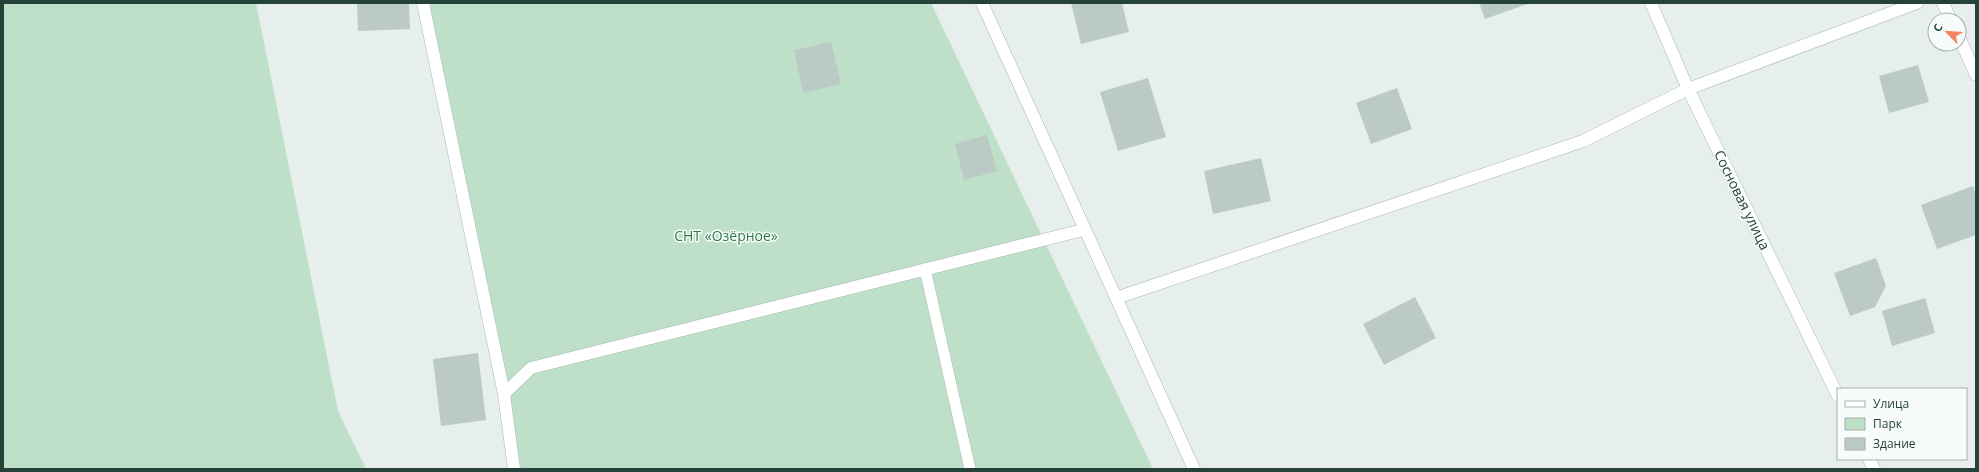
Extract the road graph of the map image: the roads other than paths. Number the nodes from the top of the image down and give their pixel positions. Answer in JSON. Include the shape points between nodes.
{"nodes":[{"id":1,"x":423,"y":3,"type":"edge"},
{"id":2,"x":982,"y":3,"type":"edge"},
{"id":3,"x":1651,"y":3,"type":"edge"},
{"id":4,"x":1917,"y":3,"type":"edge"},
{"id":5,"x":1965,"y":52,"type":"edge"},
{"id":6,"x":1976,"y":75,"type":"edge"},
{"id":7,"x":1688,"y":89,"type":"junction"},
{"id":8,"x":1083,"y":230,"type":"junction"},
{"id":9,"x":925,"y":269,"type":"junction"},
{"id":10,"x":1116,"y":298,"type":"junction"},
{"id":11,"x":504,"y":394,"type":"junction"},
{"id":12,"x":1837,"y":394,"type":"edge"},
{"id":13,"x":1870,"y":460,"type":"edge"},
{"id":14,"x":514,"y":469,"type":"edge"},
{"id":15,"x":970,"y":469,"type":"edge"},
{"id":16,"x":1194,"y":469,"type":"edge"},
{"id":17,"x":1874,"y":469,"type":"edge"}],
"edges":[{"from":1,"to":11,"type":"street"},
{"from":2,"to":8,"type":"street"},
{"from":3,"to":7,"type":"street","name":"Сосновая улица"},
{"from":4,"to":7,"type":"street"},
{"from":5,"to":6,"type":"street"},
{"from":7,"to":10,"type":"street","via":[[1583,141]]},
{"from":7,"to":12,"type":"street","name":"Сосновая улица"},
{"from":8,"to":9,"type":"street"},
{"from":8,"to":10,"type":"street"},
{"from":9,"to":11,"type":"street","via":[[531,368]]},
{"from":9,"to":15,"type":"lane"},
{"from":10,"to":16,"type":"street"},
{"from":11,"to":14,"type":"street"},
{"from":13,"to":17,"type":"street"}]}
